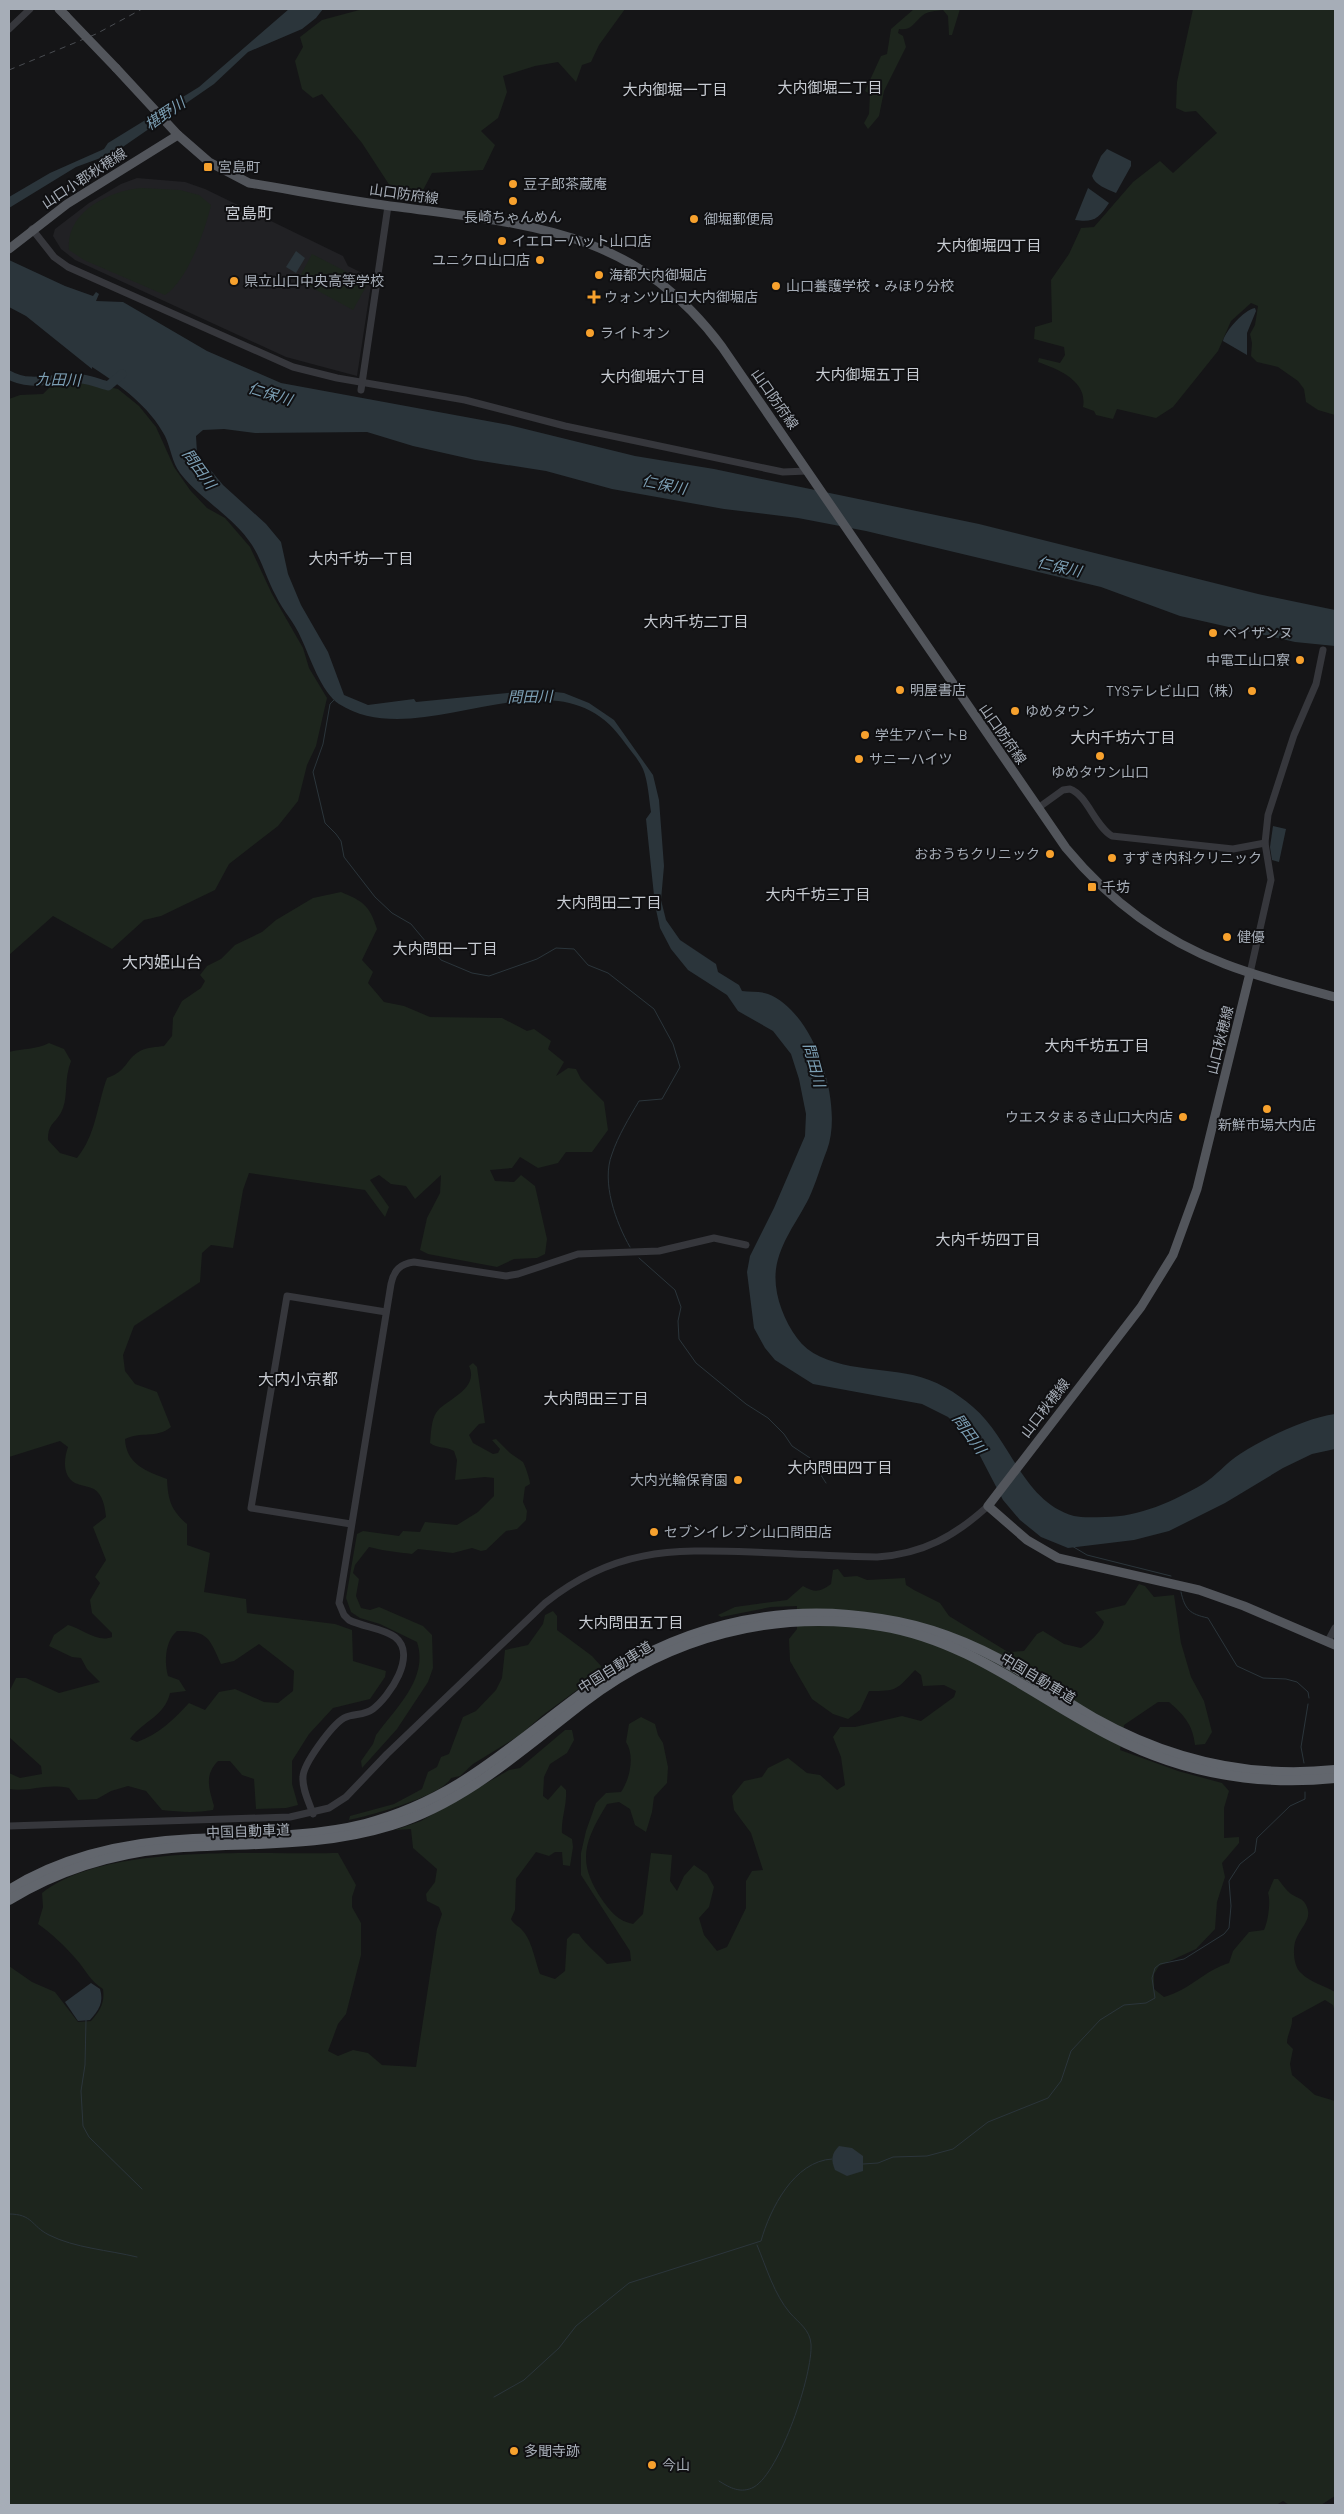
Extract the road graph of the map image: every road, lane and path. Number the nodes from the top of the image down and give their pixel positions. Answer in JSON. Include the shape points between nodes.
{"nodes":[{"id":1,"x":30,"y":9,"type":"edge"},
{"id":2,"x":59,"y":9,"type":"edge"},
{"id":3,"x":9,"y":29,"type":"edge"},
{"id":4,"x":178,"y":134,"type":"junction"},
{"id":5,"x":388,"y":206,"type":"junction"},
{"id":6,"x":32,"y":229,"type":"junction"},
{"id":7,"x":9,"y":249,"type":"edge"},
{"id":8,"x":362,"y":386,"type":"junction"},
{"id":9,"x":807,"y":470,"type":"junction"},
{"id":10,"x":1323,"y":650,"type":"dead end"},
{"id":11,"x":1038,"y":808,"type":"junction"},
{"id":12,"x":1265,"y":843,"type":"junction"},
{"id":13,"x":1250,"y":973,"type":"junction"},
{"id":14,"x":1335,"y":997,"type":"edge"},
{"id":15,"x":746,"y":1245,"type":"dead end"},
{"id":16,"x":386,"y":1312,"type":"junction"},
{"id":17,"x":988,"y":1506,"type":"junction"},
{"id":18,"x":351,"y":1524,"type":"junction"},
{"id":19,"x":1335,"y":1628,"type":"edge"},
{"id":20,"x":1332,"y":1643,"type":"edge"},
{"id":21,"x":1335,"y":1770,"type":"edge"},
{"id":22,"x":1335,"y":1778,"type":"edge"},
{"id":23,"x":313,"y":1814,"type":"junction"},
{"id":24,"x":9,"y":1826,"type":"edge"},
{"id":25,"x":9,"y":1890,"type":"edge"},
{"id":26,"x":9,"y":1900,"type":"edge"}],
"edges":[{"from":1,"to":3,"type":"street"},
{"from":2,"to":4,"type":"main road","name":"山口防府線","bridge":true},
{"from":4,"to":5,"type":"main road","name":"山口防府線","via":[[209,162],[249,183]]},
{"from":4,"to":6,"type":"main road","name":"山口小郡秋穂線"},
{"from":5,"to":8,"type":"street"},
{"from":5,"to":9,"type":"main road","name":"山口防府線","via":[[546,229],[589,242],[624,260],[671,293],[713,335]]},
{"from":6,"to":7,"type":"main road","name":"山口小郡秋穂線"},
{"from":6,"to":8,"type":"street","via":[[54,257],[68,268],[282,363]]},
{"from":8,"to":9,"type":"street","via":[[465,400],[565,426],[783,472]]},
{"from":9,"to":11,"type":"main road","name":"山口防府線"},
{"from":10,"to":12,"type":"street","via":[[1316,684],[1294,735],[1268,815]]},
{"from":11,"to":12,"type":"street","via":[[1063,790],[1070,789],[1112,836],[1232,849]]},
{"from":11,"to":13,"type":"main road","name":"山口防府線","via":[[1075,860],[1126,908],[1194,951]]},
{"from":12,"to":13,"type":"street","via":[[1271,880]]},
{"from":13,"to":14,"type":"main road","name":"山口防府線"},
{"from":13,"to":17,"type":"main road","name":"山口秋穂線","via":[[1197,1189],[1173,1255],[1141,1307]]},
{"from":15,"to":16,"type":"street","via":[[714,1238],[659,1251],[578,1254],[506,1276],[405,1263],[393,1276]]},
{"from":16,"to":18,"type":"street"},
{"from":16,"to":18,"type":"street","via":[[287,1296],[251,1508]]},
{"from":17,"to":20,"type":"main road","via":[[1027,1540],[1058,1558],[1199,1590]]},
{"from":17,"to":23,"type":"street","via":[[954,1533],[908,1554],[867,1557],[675,1550],[637,1556],[597,1570],[545,1604],[346,1797]]},
{"from":18,"to":23,"type":"street","via":[[339,1595],[341,1609],[354,1623],[395,1637],[404,1650],[404,1662],[375,1707],[340,1721],[306,1764],[302,1780]]},
{"from":19,"to":20,"type":"street"},
{"from":21,"to":25,"type":"highway","name":"中国自動車道","via":[[1261,1772],[1191,1759],[1120,1732],[1014,1668],[945,1635],[918,1626],[857,1615],[772,1615],[692,1633],[634,1659],[583,1692],[471,1778],[393,1816],[312,1834],[132,1845],[82,1858]]},
{"from":22,"to":26,"type":"highway","name":"中国自動車道","via":[[1278,1781],[1189,1768],[1111,1736],[987,1663],[941,1643],[886,1627],[857,1623],[772,1623],[695,1641],[639,1666],[588,1699],[475,1785],[396,1823],[313,1842],[170,1848],[126,1854],[61,1874]]},
{"from":23,"to":24,"type":"street","via":[[259,1819]]}]}
